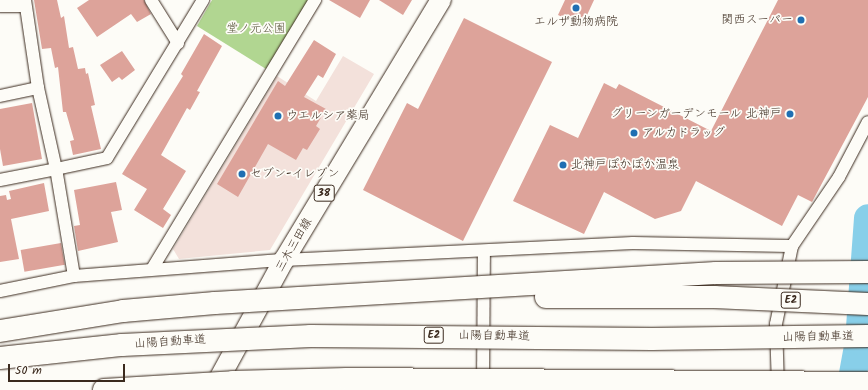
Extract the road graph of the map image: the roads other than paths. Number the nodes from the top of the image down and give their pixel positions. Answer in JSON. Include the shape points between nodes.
{"nodes":[{"id":1,"x":151,"y":0,"type":"edge"},
{"id":2,"x":203,"y":0,"type":"edge"},
{"id":3,"x":315,"y":0,"type":"edge"},
{"id":4,"x":441,"y":0,"type":"edge"},
{"id":5,"x":25,"y":3,"type":"edge"},
{"id":6,"x":0,"y":6,"type":"edge"},
{"id":7,"x":178,"y":43,"type":"junction"},
{"id":8,"x":38,"y":88,"type":"junction"},
{"id":9,"x":0,"y":96,"type":"edge"},
{"id":10,"x":868,"y":122,"type":"edge"},
{"id":11,"x":56,"y":169,"type":"junction"},
{"id":12,"x":0,"y":180,"type":"edge"},
{"id":13,"x":792,"y":246,"type":"junction"},
{"id":14,"x":484,"y":252,"type":"junction"},
{"id":15,"x":284,"y":260,"type":"junction"},
{"id":16,"x":152,"y":269,"type":"junction"},
{"id":17,"x":868,"y":272,"type":"edge"},
{"id":18,"x":74,"y":276,"type":"junction"},
{"id":19,"x":0,"y":291,"type":"edge"},
{"id":20,"x":316,"y":298,"type":"junction"},
{"id":21,"x":868,"y":304,"type":"edge"},
{"id":22,"x":0,"y":331,"type":"edge"},
{"id":23,"x":868,"y":336,"type":"edge"},
{"id":24,"x":0,"y":358,"type":"edge"},
{"id":25,"x":868,"y":383,"type":"edge"},
{"id":26,"x":104,"y":390,"type":"edge"},
{"id":27,"x":213,"y":390,"type":"edge"},
{"id":28,"x":483,"y":390,"type":"edge"},
{"id":29,"x":778,"y":390,"type":"edge"}],
"edges":[{"from":1,"to":7,"type":"street"},
{"from":2,"to":7,"type":"street"},
{"from":3,"to":16,"type":"street"},
{"from":4,"to":15,"type":"main road","name":"三木三田線","number":"38"},
{"from":5,"to":6,"type":"street"},
{"from":5,"to":8,"type":"street"},
{"from":7,"to":11,"type":"street","via":[[107,158]]},
{"from":8,"to":9,"type":"street"},
{"from":8,"to":11,"type":"street"},
{"from":10,"to":13,"type":"street","via":[[840,177]]},
{"from":11,"to":12,"type":"street"},
{"from":11,"to":18,"type":"street"},
{"from":13,"to":14,"type":"street","via":[[633,243]]},
{"from":13,"to":29,"type":"street","via":[[776,324]]},
{"from":14,"to":15,"type":"street"},
{"from":14,"to":28,"type":"street"},
{"from":15,"to":16,"type":"street"},
{"from":15,"to":27,"type":"main road","name":"三木三田線","number":"38"},
{"from":16,"to":18,"type":"street"},
{"from":17,"to":20,"type":"highway","bridge":true,"via":[[716,273]]},
{"from":18,"to":19,"type":"street"},
{"from":20,"to":21,"type":"highway","number":"E2","bridge":true,"via":[[714,297]]},
{"from":20,"to":22,"type":"highway","number":"E2","bridge":true,"via":[[123,311]]},
{"from":23,"to":24,"type":"highway","name":"山陽自動車道","number":"E2","bridge":true,"via":[[652,339],[311,336],[130,345]]},
{"from":25,"to":26,"type":"highway","bridge":true,"via":[[347,379],[232,382]]}]}
